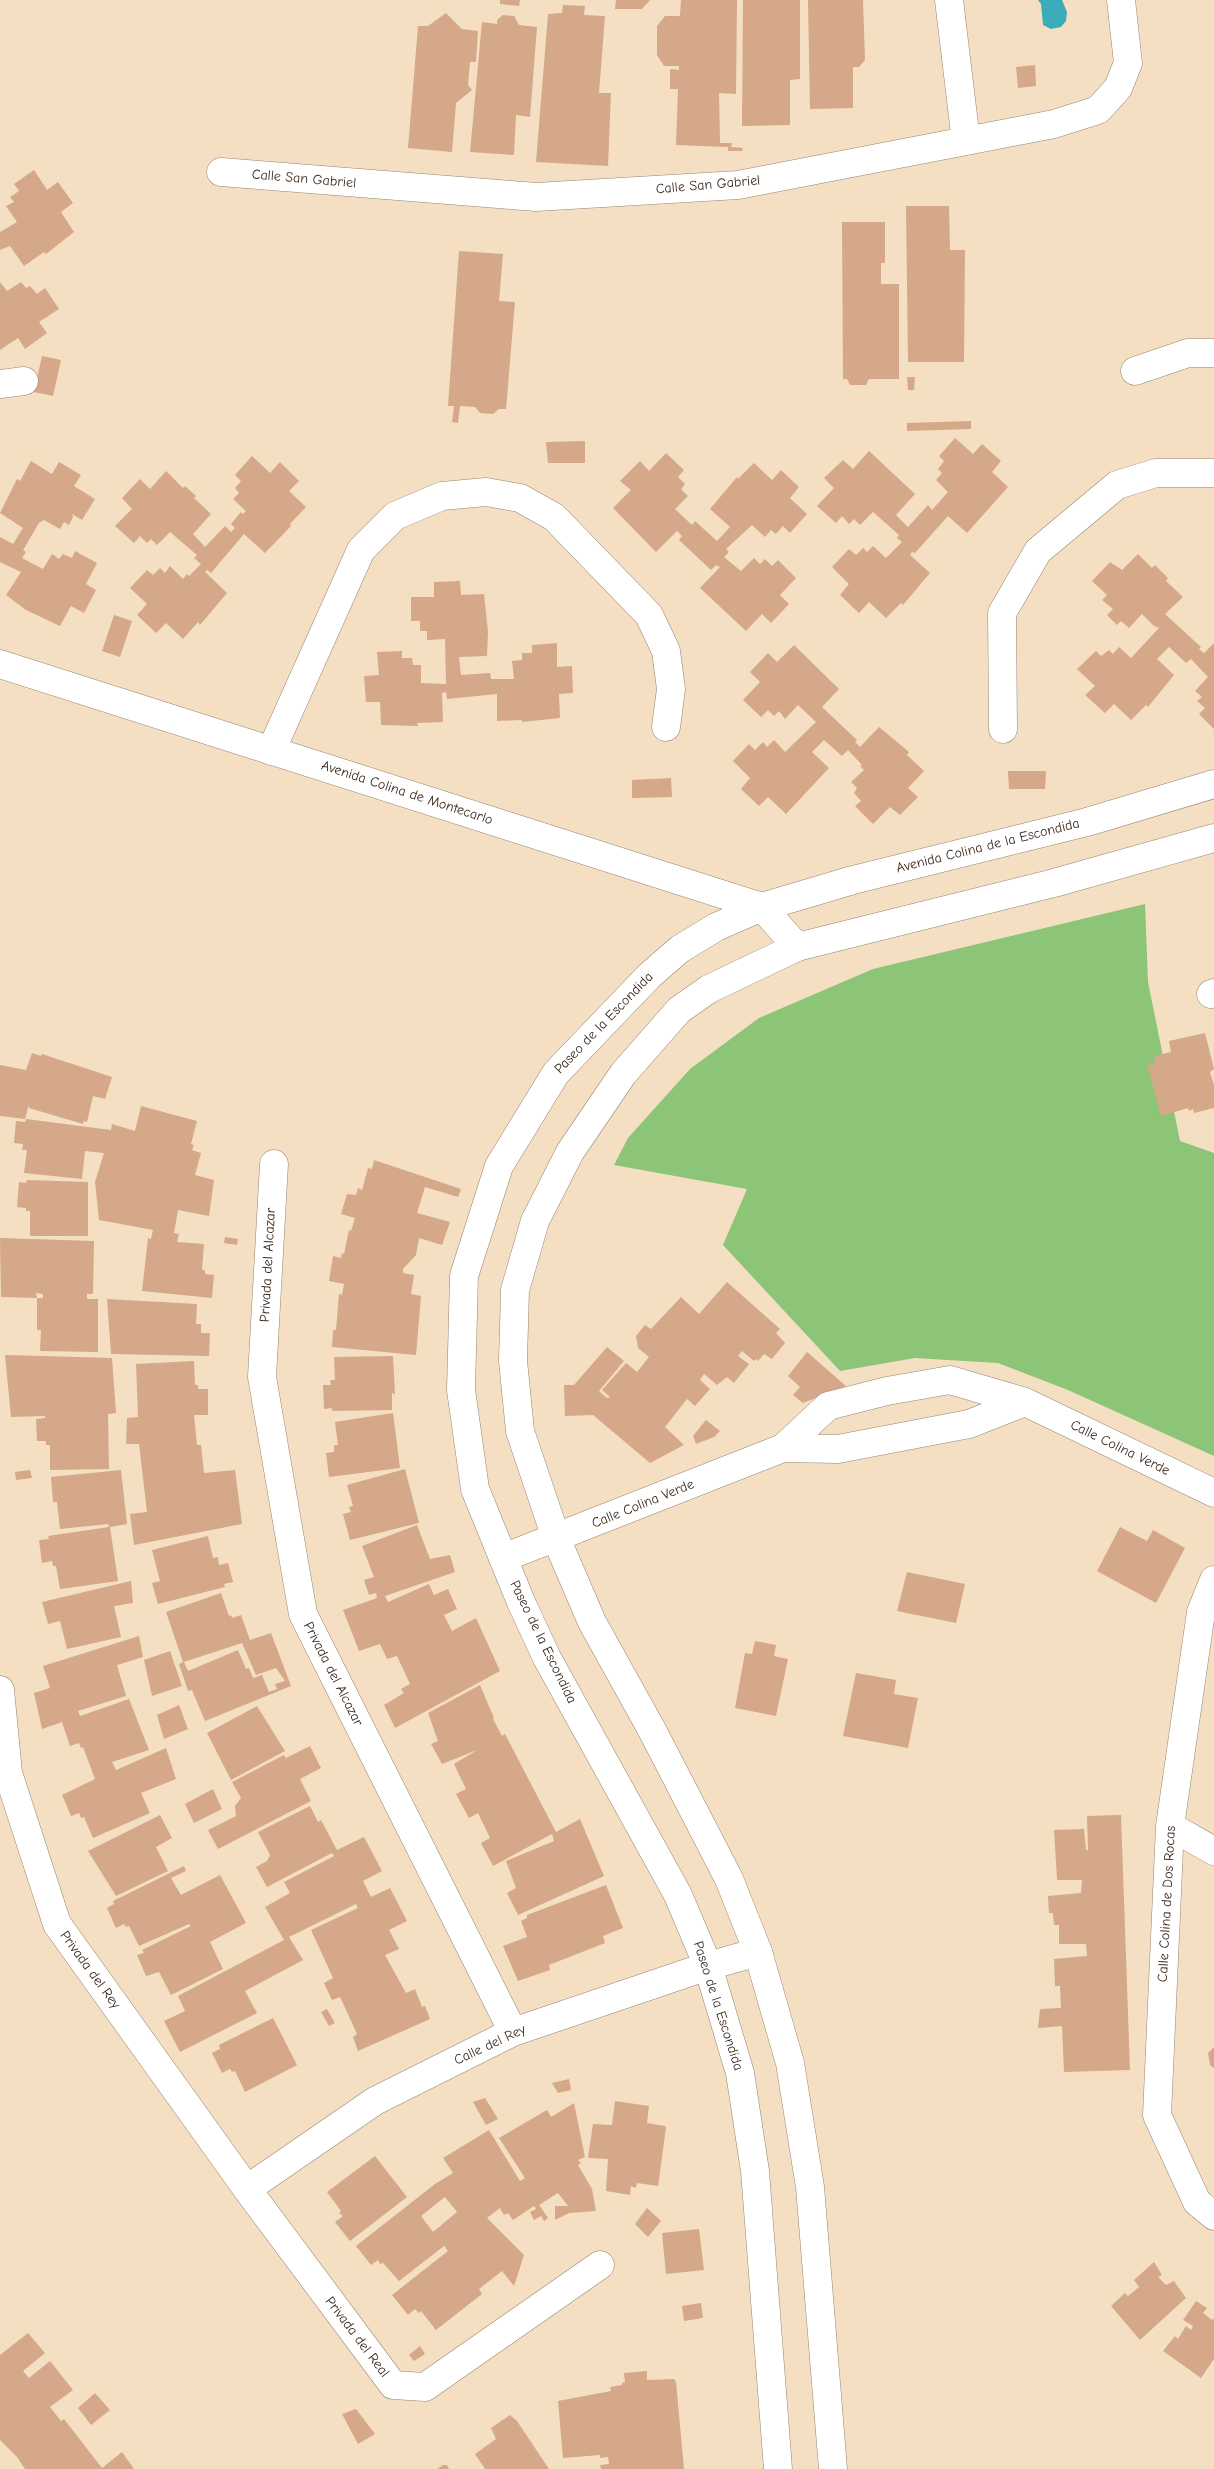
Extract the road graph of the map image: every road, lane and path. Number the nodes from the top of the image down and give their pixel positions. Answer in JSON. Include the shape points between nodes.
{"nodes":[{"id":1,"x":949,"y":0,"type":"edge"},
{"id":2,"x":1121,"y":0,"type":"edge"},
{"id":3,"x":966,"y":141,"type":"junction"},
{"id":4,"x":221,"y":172,"type":"dead end"},
{"id":5,"x":1214,"y":353,"type":"edge"},
{"id":6,"x":1135,"y":371,"type":"dead end"},
{"id":7,"x":1214,"y":473,"type":"edge"},
{"id":8,"x":0,"y":664,"type":"edge"},
{"id":9,"x":666,"y":727,"type":"dead end"},
{"id":10,"x":1003,"y":729,"type":"dead end"},
{"id":11,"x":271,"y":751,"type":"junction"},
{"id":12,"x":1214,"y":784,"type":"edge"},
{"id":13,"x":1214,"y":838,"type":"edge"},
{"id":14,"x":762,"y":907,"type":"junction"},
{"id":15,"x":796,"y":947,"type":"junction"},
{"id":16,"x":274,"y":1164,"type":"dead end"},
{"id":17,"x":1025,"y":1402,"type":"junction"},
{"id":18,"x":782,"y":1448,"type":"junction"},
{"id":19,"x":1214,"y":1493,"type":"edge"},
{"id":20,"x":556,"y":1538,"type":"junction"},
{"id":21,"x":503,"y":1558,"type":"junction"},
{"id":22,"x":1214,"y":1580,"type":"edge"},
{"id":23,"x":0,"y":1690,"type":"edge"},
{"id":24,"x":1170,"y":1826,"type":"junction"},
{"id":25,"x":1214,"y":1850,"type":"edge"},
{"id":26,"x":758,"y":1952,"type":"junction"},
{"id":27,"x":708,"y":1966,"type":"junction"},
{"id":28,"x":513,"y":2032,"type":"junction"},
{"id":29,"x":247,"y":2189,"type":"junction"},
{"id":30,"x":1214,"y":2216,"type":"edge"},
{"id":31,"x":600,"y":2265,"type":"dead end"},
{"id":32,"x":778,"y":2469,"type":"edge"},
{"id":33,"x":833,"y":2469,"type":"edge"}],
"edges":[{"from":1,"to":3,"type":"street"},
{"from":2,"to":3,"type":"street","name":"Calle San Gabriel","via":[[1128,63],[1118,88],[1098,110],[1054,124]]},
{"from":3,"to":4,"type":"street","name":"Calle San Gabriel","via":[[738,185],[536,197]]},
{"from":5,"to":6,"type":"street","via":[[1188,352]]},
{"from":7,"to":10,"type":"street","via":[[1156,473],[1117,485],[1038,551],[1002,613]]},
{"from":8,"to":11,"type":"street","name":"Avenida Colina de Montecarlo"},
{"from":9,"to":11,"type":"street","via":[[671,689],[666,651],[649,615],[554,517],[520,498],[486,492],[442,496],[394,516],[361,550]]},
{"from":11,"to":14,"type":"street","name":"Avenida Colina de Montecarlo"},
{"from":12,"to":14,"type":"street","name":"Avenida Colina de la Escondida","via":[[1087,822],[853,880]]},
{"from":13,"to":15,"type":"street","via":[[1054,883]]},
{"from":14,"to":15,"type":"street"},
{"from":14,"to":21,"type":"street","name":"Paseo de la Escondida","via":[[716,927],[680,949],[650,975],[556,1073],[499,1166],[464,1276],[461,1390],[475,1488]]},
{"from":15,"to":20,"type":"street","via":[[709,988],[679,1010],[624,1074],[570,1152],[535,1222],[515,1290],[513,1361],[520,1431]]},
{"from":16,"to":28,"type":"street","name":"Privada del Alcazar","via":[[262,1377],[303,1614]]},
{"from":17,"to":18,"type":"street","name":"Calle Colina Verde","via":[[969,1424],[838,1449]]},
{"from":17,"to":18,"type":"street","name":"Calle Colina Verde","via":[[950,1380],[888,1391],[828,1406]]},
{"from":17,"to":19,"type":"street","name":"Calle Colina Verde"},
{"from":18,"to":20,"type":"street","name":"Calle Colina Verde"},
{"from":20,"to":21,"type":"street","name":"Calle Colina Verde"},
{"from":20,"to":26,"type":"street","via":[[592,1622],[729,1879]]},
{"from":21,"to":27,"type":"street","name":"Paseo de la Escondida","via":[[547,1658],[678,1895]]},
{"from":22,"to":24,"type":"street","name":"Calle Colina de Dos Rocas","via":[[1201,1612]]},
{"from":23,"to":29,"type":"street","name":"Privada del Rey","via":[[8,1773],[57,1924]]},
{"from":24,"to":25,"type":"street"},
{"from":24,"to":30,"type":"street","name":"Calle Colina de Dos Rocas","via":[[1157,2115],[1197,2202]]},
{"from":26,"to":27,"type":"street","name":"Calle del Rey"},
{"from":26,"to":33,"type":"street","via":[[790,2063],[810,2187]]},
{"from":27,"to":28,"type":"street","name":"Calle del Rey"},
{"from":27,"to":32,"type":"street","name":"Paseo de la Escondida","via":[[740,2073],[755,2171]]},
{"from":28,"to":29,"type":"street","name":"Calle del Rey","via":[[376,2101]]},
{"from":29,"to":31,"type":"street","name":"Privada del Real","via":[[393,2385],[425,2387]]}]}
